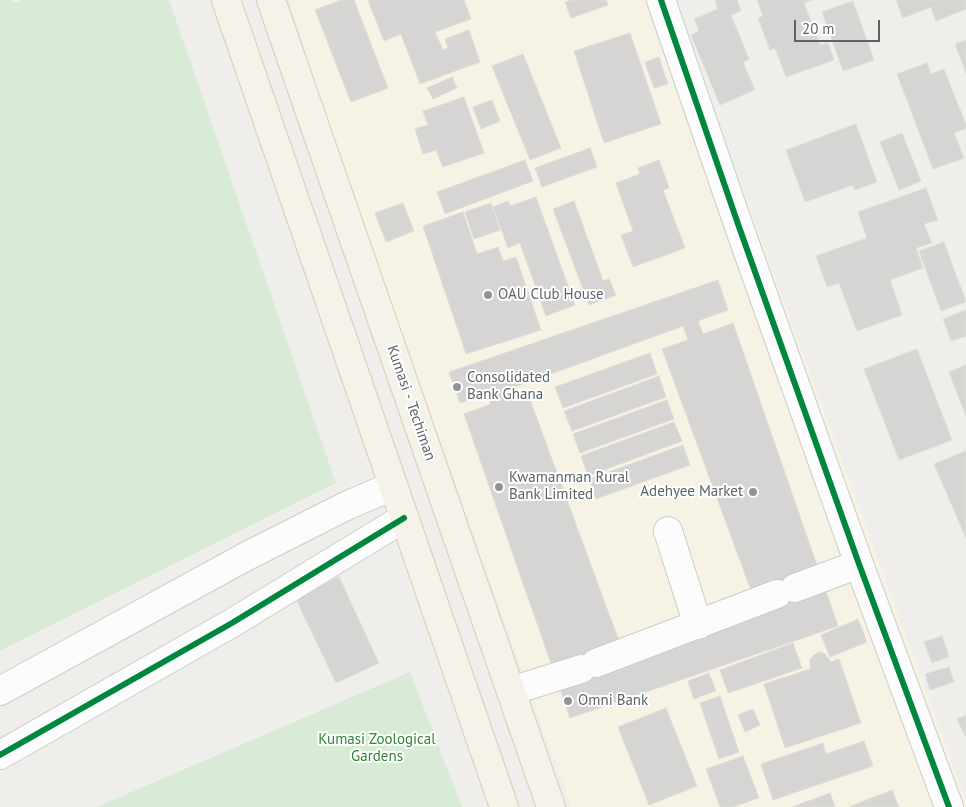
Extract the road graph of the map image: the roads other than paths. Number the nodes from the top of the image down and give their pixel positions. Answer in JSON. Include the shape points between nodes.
{"nodes":[{"id":1,"x":226,"y":0,"type":"edge"},
{"id":2,"x":271,"y":0,"type":"edge"},
{"id":3,"x":661,"y":0,"type":"edge"},
{"id":4,"x":393,"y":486,"type":"junction"},
{"id":5,"x":404,"y":518,"type":"junction"},
{"id":6,"x":668,"y":531,"type":"dead end"},
{"id":7,"x":859,"y":564,"type":"junction"},
{"id":8,"x":698,"y":624,"type":"junction"},
{"id":9,"x":0,"y":691,"type":"edge"},
{"id":10,"x":511,"y":692,"type":"junction"},
{"id":11,"x":0,"y":755,"type":"edge"},
{"id":12,"x":504,"y":807,"type":"edge"},
{"id":13,"x":551,"y":807,"type":"edge"},
{"id":14,"x":949,"y":807,"type":"edge"}],
"edges":[{"from":1,"to":4,"type":"main road"},
{"from":2,"to":10,"type":"main road","name":"Kumasi - Techiman"},
{"from":3,"to":7,"type":"street"},
{"from":4,"to":5,"type":"main road"},
{"from":4,"to":9,"type":"street","via":[[247,556]]},
{"from":5,"to":11,"type":"street","via":[[232,623]]},
{"from":5,"to":12,"type":"main road"},
{"from":6,"to":8,"type":"street"},
{"from":7,"to":8,"type":"street"},
{"from":7,"to":14,"type":"street"},
{"from":8,"to":10,"type":"street"},
{"from":10,"to":13,"type":"main road","name":"Kumasi - Techiman"}]}
